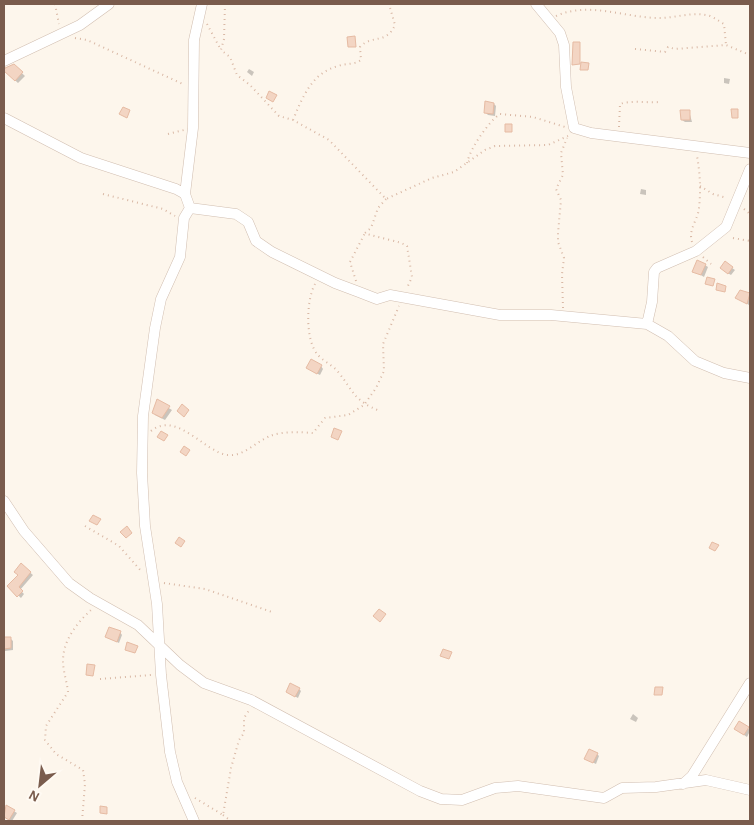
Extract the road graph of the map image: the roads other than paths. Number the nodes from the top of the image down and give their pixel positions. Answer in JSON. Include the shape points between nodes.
{"nodes":[{"id":1,"x":109,"y":4,"type":"edge"},
{"id":2,"x":202,"y":4,"type":"edge"},
{"id":3,"x":536,"y":4,"type":"edge"},
{"id":4,"x":4,"y":61,"type":"edge"},
{"id":5,"x":4,"y":118,"type":"edge"},
{"id":6,"x":750,"y":153,"type":"edge"},
{"id":7,"x":750,"y":169,"type":"edge"},
{"id":8,"x":184,"y":194,"type":"junction"},
{"id":9,"x":190,"y":208,"type":"junction"},
{"id":10,"x":647,"y":324,"type":"junction"},
{"id":11,"x":750,"y":378,"type":"edge"},
{"id":12,"x":4,"y":501,"type":"edge"},
{"id":13,"x":159,"y":645,"type":"junction"},
{"id":14,"x":750,"y":683,"type":"edge"},
{"id":15,"x":682,"y":784,"type":"junction"},
{"id":16,"x":750,"y":790,"type":"edge"},
{"id":17,"x":194,"y":821,"type":"edge"}],
"edges":[{"from":1,"to":4,"type":"street","via":[[60,36]]},
{"from":2,"to":8,"type":"street","via":[[194,40],[193,128]]},
{"from":3,"to":6,"type":"street","via":[[560,33],[564,45],[566,87],[574,128],[581,132]]},
{"from":5,"to":8,"type":"street","via":[[81,158]]},
{"from":7,"to":10,"type":"street","via":[[726,227],[696,252],[654,272]]},
{"from":8,"to":9,"type":"street"},
{"from":9,"to":10,"type":"street","via":[[236,214],[248,222],[261,244],[320,276],[378,298],[390,295],[500,315]]},
{"from":9,"to":13,"type":"street","via":[[183,225],[180,257],[158,310],[143,416],[144,510]]},
{"from":10,"to":11,"type":"street","via":[[668,336],[695,361],[724,373]]},
{"from":12,"to":13,"type":"street","via":[[24,531],[69,584],[138,624]]},
{"from":13,"to":15,"type":"street","via":[[204,682],[255,703],[420,791],[441,799],[462,800],[495,788],[518,786],[604,798],[622,788]]},
{"from":13,"to":17,"type":"street","via":[[171,758]]},
{"from":14,"to":15,"type":"street","via":[[692,776]]},
{"from":15,"to":16,"type":"street","via":[[706,780]]}]}
